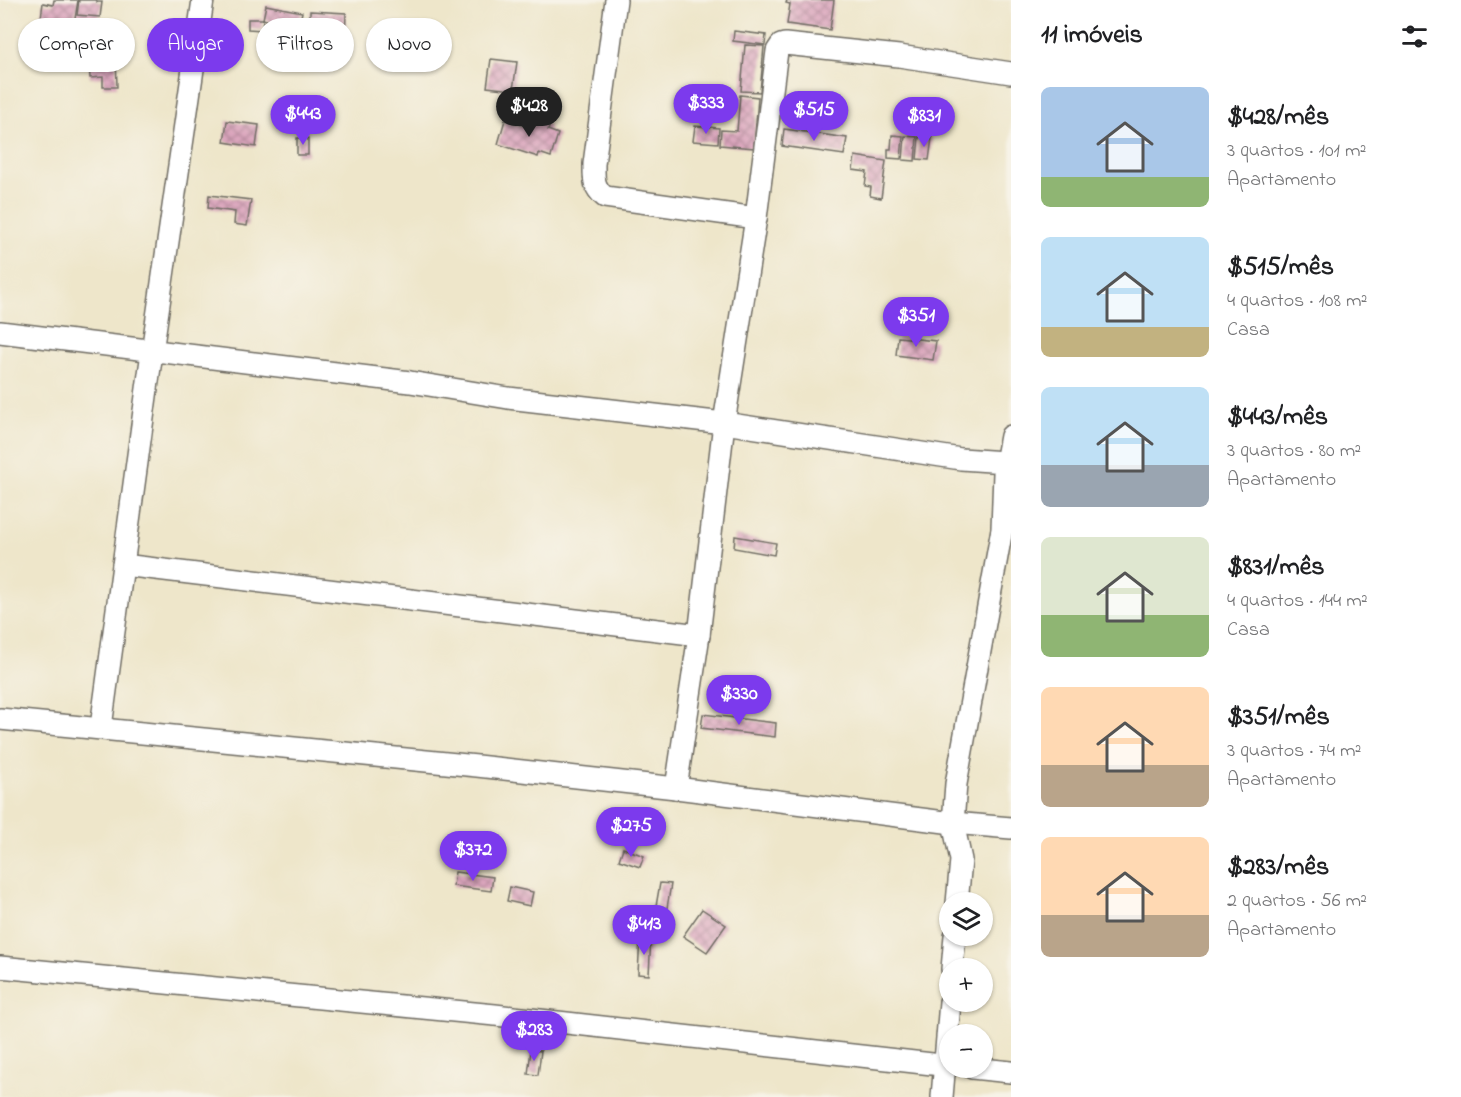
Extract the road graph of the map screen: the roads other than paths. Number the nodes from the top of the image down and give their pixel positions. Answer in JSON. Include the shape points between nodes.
{"nodes":[{"id":1,"x":203,"y":0,"type":"edge"},
{"id":2,"x":616,"y":0,"type":"edge"},
{"id":3,"x":1011,"y":74,"type":"edge"},
{"id":4,"x":756,"y":218,"type":"junction"},
{"id":5,"x":0,"y":332,"type":"edge"},
{"id":6,"x":152,"y":352,"type":"junction"},
{"id":7,"x":724,"y":423,"type":"junction"},
{"id":8,"x":1011,"y":436,"type":"edge"},
{"id":9,"x":1005,"y":462,"type":"junction"},
{"id":10,"x":123,"y":566,"type":"junction"},
{"id":11,"x":699,"y":635,"type":"junction"},
{"id":12,"x":0,"y":719,"type":"edge"},
{"id":13,"x":101,"y":727,"type":"junction"},
{"id":14,"x":676,"y":788,"type":"junction"},
{"id":15,"x":953,"y":823,"type":"junction"},
{"id":16,"x":1011,"y":828,"type":"edge"},
{"id":17,"x":958,"y":892,"type":"edge"},
{"id":18,"x":0,"y":967,"type":"edge"},
{"id":19,"x":939,"y":1065,"type":"edge"},
{"id":20,"x":993,"y":1070,"type":"edge"},
{"id":21,"x":1011,"y":1072,"type":"edge"},
{"id":22,"x":945,"y":1078,"type":"edge"},
{"id":23,"x":942,"y":1097,"type":"edge"}],
"edges":[{"from":1,"to":6,"type":"street"},
{"from":2,"to":4,"type":"street","via":[[594,164],[598,191],[605,197]]},
{"from":3,"to":4,"type":"street","via":[[899,56],[781,45],[774,63]]},
{"from":4,"to":7,"type":"street"},
{"from":5,"to":6,"type":"street"},
{"from":6,"to":7,"type":"street"},
{"from":6,"to":10,"type":"street"},
{"from":7,"to":9,"type":"street","via":[[907,452]]},
{"from":7,"to":11,"type":"street"},
{"from":8,"to":9,"type":"street"},
{"from":9,"to":15,"type":"street","via":[[1002,529],[961,754]]},
{"from":10,"to":11,"type":"street"},
{"from":10,"to":13,"type":"street"},
{"from":11,"to":14,"type":"street"},
{"from":12,"to":13,"type":"street"},
{"from":13,"to":14,"type":"street"},
{"from":14,"to":15,"type":"street"},
{"from":15,"to":16,"type":"street"},
{"from":15,"to":17,"type":"street","via":[[960,860]]},
{"from":18,"to":19,"type":"street","via":[[495,1015]]},
{"from":20,"to":21,"type":"street"},
{"from":22,"to":23,"type":"street"}]}
